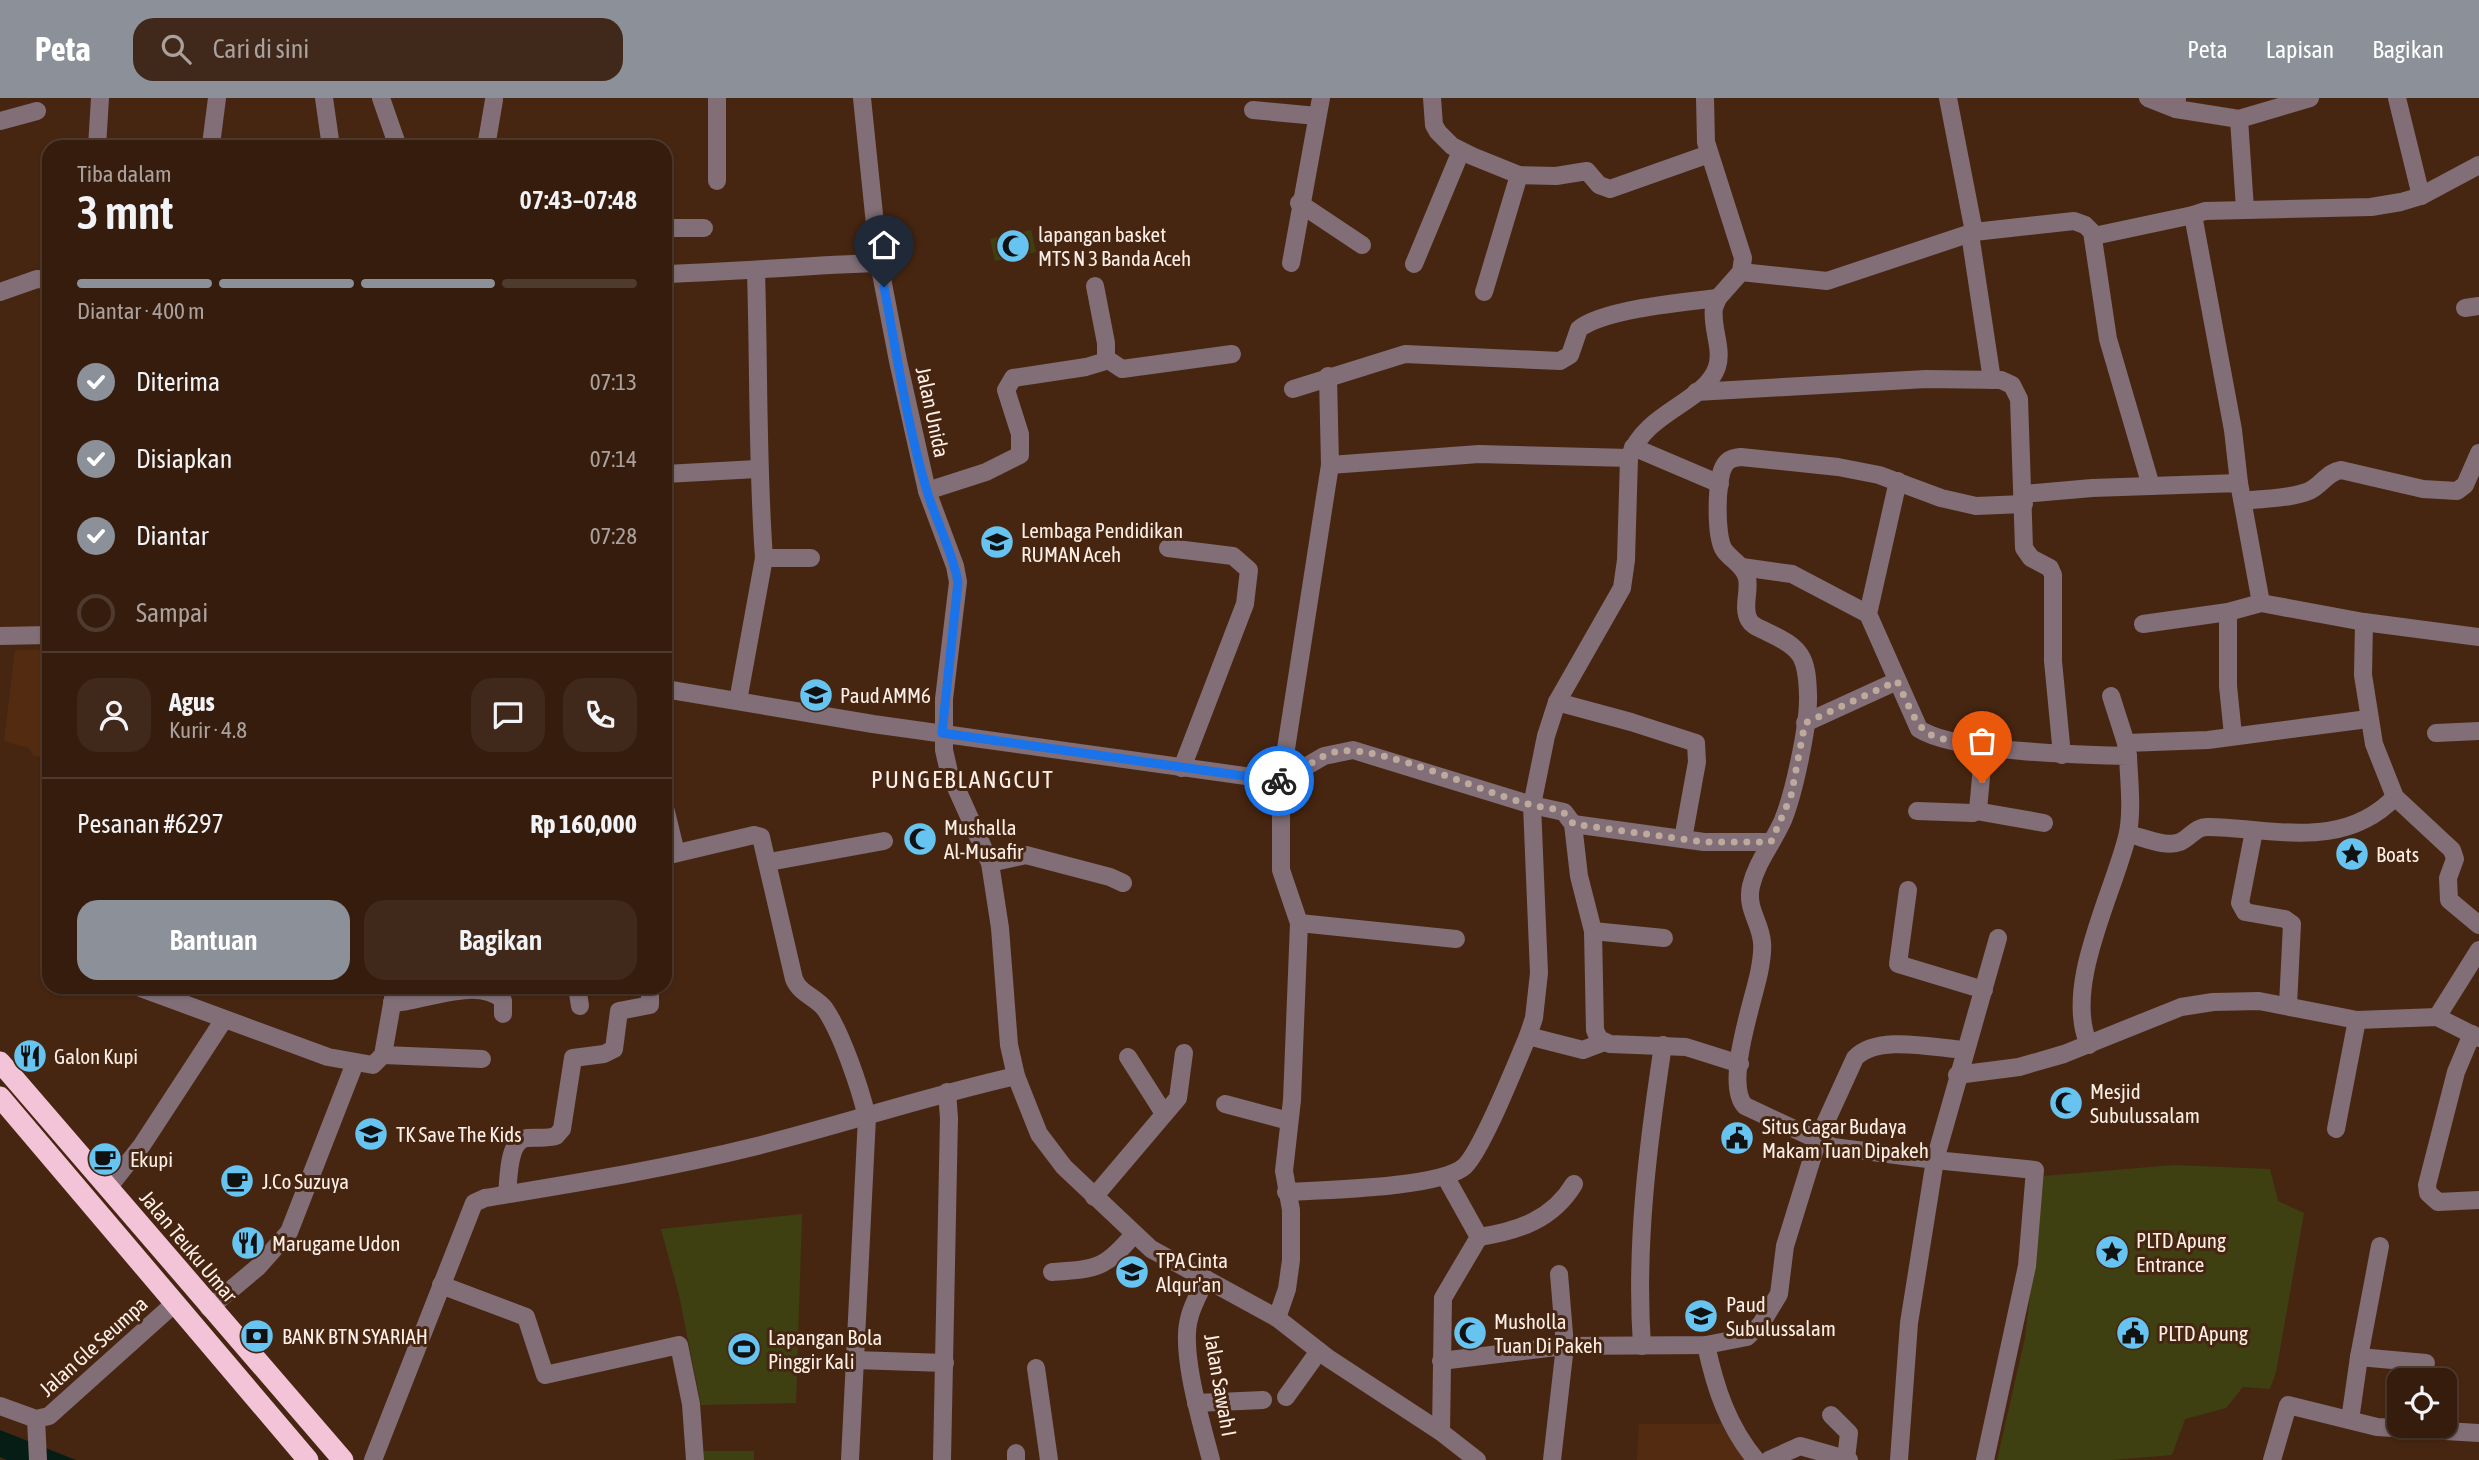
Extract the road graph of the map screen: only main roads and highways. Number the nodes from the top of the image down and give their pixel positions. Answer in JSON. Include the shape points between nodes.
{"nodes":[{"id":1,"x":0,"y":1062,"type":"edge"},
{"id":2,"x":0,"y":1097,"type":"edge"},
{"id":3,"x":309,"y":1460,"type":"edge"},
{"id":4,"x":344,"y":1460,"type":"edge"}],
"edges":[{"from":1,"to":4,"type":"highway","name":"Jalan Teuku Umar"},
{"from":2,"to":3,"type":"highway"}]}
